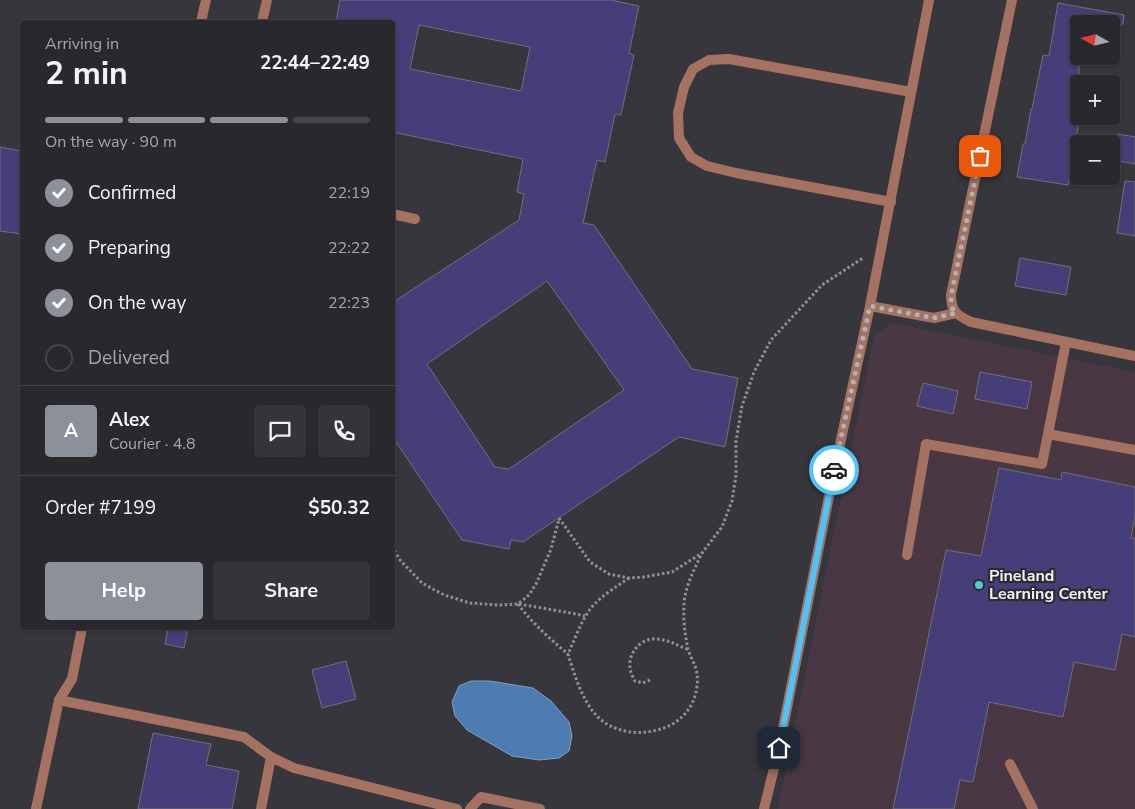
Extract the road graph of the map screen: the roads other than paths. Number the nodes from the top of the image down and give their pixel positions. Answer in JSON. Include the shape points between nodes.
{"nodes":[{"id":1,"x":206,"y":0,"type":"edge"},
{"id":2,"x":267,"y":0,"type":"edge"},
{"id":3,"x":929,"y":0,"type":"edge"},
{"id":4,"x":1012,"y":0,"type":"edge"},
{"id":5,"x":201,"y":20,"type":"edge"},
{"id":6,"x":262,"y":20,"type":"edge"},
{"id":7,"x":911,"y":92,"type":"junction"},
{"id":8,"x":891,"y":202,"type":"junction"},
{"id":9,"x":395,"y":215,"type":"edge"},
{"id":10,"x":415,"y":218,"type":"dead end"},
{"id":11,"x":870,"y":306,"type":"junction"},
{"id":12,"x":956,"y":313,"type":"junction"},
{"id":13,"x":1066,"y":342,"type":"junction"},
{"id":14,"x":1135,"y":356,"type":"edge"},
{"id":15,"x":1048,"y":434,"type":"junction"},
{"id":16,"x":1135,"y":450,"type":"edge"},
{"id":17,"x":907,"y":555,"type":"dead end"},
{"id":18,"x":82,"y":630,"type":"edge"},
{"id":19,"x":59,"y":700,"type":"junction"},
{"id":20,"x":271,"y":757,"type":"junction"},
{"id":21,"x":1010,"y":764,"type":"dead end"},
{"id":22,"x":36,"y":809,"type":"edge"},
{"id":23,"x":261,"y":809,"type":"edge"},
{"id":24,"x":457,"y":809,"type":"edge"},
{"id":25,"x":470,"y":809,"type":"edge"},
{"id":26,"x":540,"y":809,"type":"edge"},
{"id":27,"x":764,"y":809,"type":"edge"},
{"id":28,"x":1033,"y":809,"type":"edge"}],
"edges":[{"from":1,"to":5,"type":"street"},
{"from":2,"to":6,"type":"street"},
{"from":3,"to":7,"type":"street"},
{"from":4,"to":12,"type":"street","via":[[951,296]]},
{"from":7,"to":8,"type":"street"},
{"from":7,"to":8,"type":"street","via":[[729,59],[709,60],[693,69],[684,87],[678,113],[679,138],[691,157],[707,166]]},
{"from":8,"to":11,"type":"street"},
{"from":9,"to":10,"type":"street"},
{"from":11,"to":12,"type":"street","via":[[934,318]]},
{"from":11,"to":27,"type":"street"},
{"from":12,"to":13,"type":"street","via":[[971,322]]},
{"from":13,"to":14,"type":"street"},
{"from":13,"to":15,"type":"street"},
{"from":15,"to":16,"type":"street"},
{"from":15,"to":17,"type":"street","via":[[1042,464],[926,444]]},
{"from":18,"to":19,"type":"street","via":[[72,679]]},
{"from":19,"to":20,"type":"street","via":[[244,737]]},
{"from":19,"to":22,"type":"street"},
{"from":20,"to":23,"type":"street"},
{"from":20,"to":24,"type":"street","via":[[294,768]]},
{"from":21,"to":28,"type":"street"},
{"from":25,"to":26,"type":"street","via":[[481,796]]}]}
